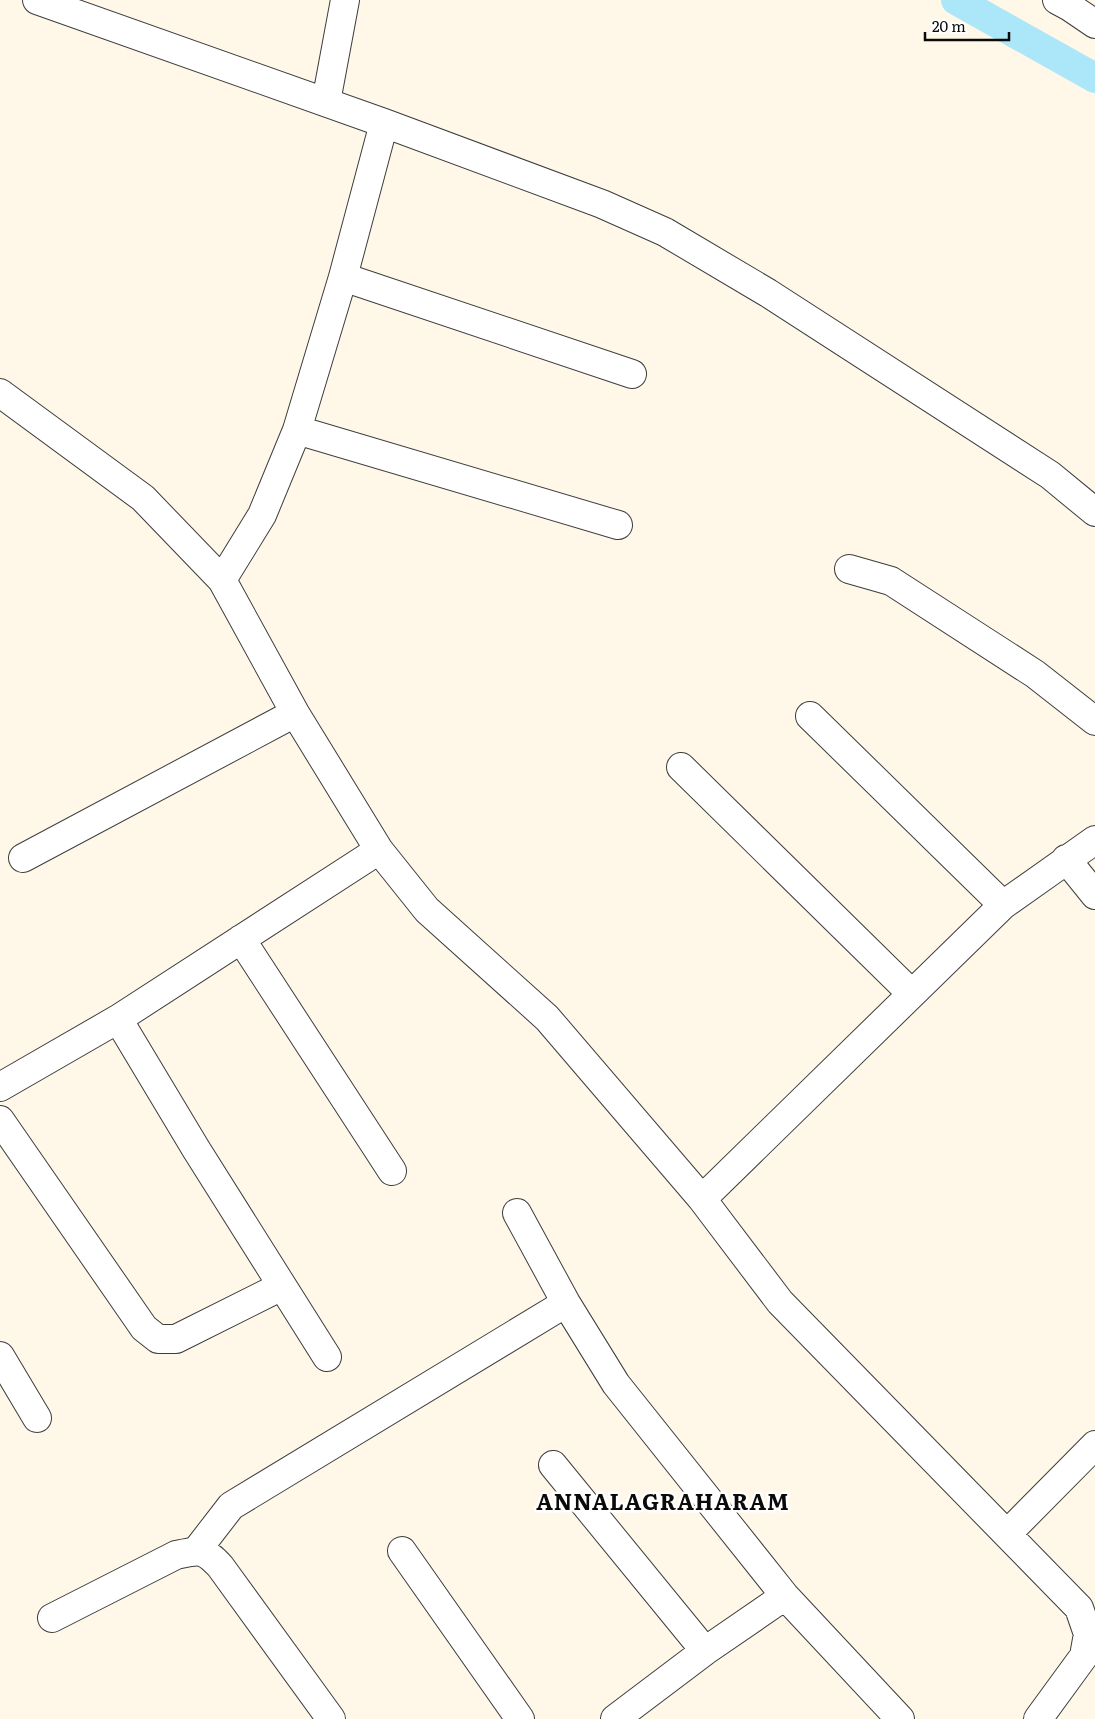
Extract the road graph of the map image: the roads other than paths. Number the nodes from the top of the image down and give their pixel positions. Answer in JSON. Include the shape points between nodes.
{"nodes":[{"id":1,"x":37,"y":0,"type":"edge"},
{"id":2,"x":345,"y":0,"type":"edge"},
{"id":3,"x":1058,"y":0,"type":"edge"},
{"id":4,"x":1095,"y":24,"type":"edge"},
{"id":5,"x":326,"y":102,"type":"junction"},
{"id":6,"x":384,"y":122,"type":"junction"},
{"id":7,"x":343,"y":277,"type":"junction"},
{"id":8,"x":632,"y":374,"type":"dead end"},
{"id":9,"x":0,"y":393,"type":"edge"},
{"id":10,"x":298,"y":430,"type":"junction"},
{"id":11,"x":1095,"y":512,"type":"edge"},
{"id":12,"x":618,"y":525,"type":"dead end"},
{"id":13,"x":849,"y":568,"type":"dead end"},
{"id":14,"x":222,"y":580,"type":"junction"},
{"id":15,"x":295,"y":713,"type":"junction"},
{"id":16,"x":810,"y":716,"type":"dead end"},
{"id":17,"x":1095,"y":721,"type":"edge"},
{"id":18,"x":681,"y":767,"type":"dead end"},
{"id":19,"x":1095,"y":840,"type":"edge"},
{"id":20,"x":379,"y":850,"type":"junction"},
{"id":21,"x":23,"y":858,"type":"dead end"},
{"id":22,"x":1066,"y":860,"type":"junction"},
{"id":23,"x":1095,"y":895,"type":"edge"},
{"id":24,"x":1003,"y":905,"type":"junction"},
{"id":25,"x":241,"y":939,"type":"junction"},
{"id":26,"x":912,"y":994,"type":"junction"},
{"id":27,"x":118,"y":1019,"type":"junction"},
{"id":28,"x":0,"y":1087,"type":"edge"},
{"id":29,"x":0,"y":1120,"type":"edge"},
{"id":30,"x":392,"y":1171,"type":"dead end"},
{"id":31,"x":702,"y":1199,"type":"junction"},
{"id":32,"x":517,"y":1213,"type":"dead end"},
{"id":33,"x":282,"y":1286,"type":"junction"},
{"id":34,"x":566,"y":1303,"type":"junction"},
{"id":35,"x":0,"y":1356,"type":"edge"},
{"id":36,"x":327,"y":1357,"type":"dead end"},
{"id":37,"x":37,"y":1418,"type":"dead end"},
{"id":38,"x":1095,"y":1445,"type":"edge"},
{"id":39,"x":553,"y":1465,"type":"dead end"},
{"id":40,"x":1007,"y":1534,"type":"junction"},
{"id":41,"x":197,"y":1550,"type":"junction"},
{"id":42,"x":402,"y":1551,"type":"dead end"},
{"id":43,"x":785,"y":1596,"type":"junction"},
{"id":44,"x":52,"y":1618,"type":"dead end"},
{"id":45,"x":705,"y":1651,"type":"junction"},
{"id":46,"x":331,"y":1719,"type":"edge"},
{"id":47,"x":520,"y":1719,"type":"edge"},
{"id":48,"x":615,"y":1719,"type":"edge"},
{"id":49,"x":900,"y":1719,"type":"edge"},
{"id":50,"x":1038,"y":1719,"type":"edge"}],
"edges":[{"from":1,"to":5,"type":"street"},
{"from":2,"to":5,"type":"street"},
{"from":3,"to":4,"type":"street"},
{"from":5,"to":6,"type":"street"},
{"from":6,"to":7,"type":"street"},
{"from":6,"to":11,"type":"street","via":[[602,204],[665,232],[768,293],[1050,476]]},
{"from":7,"to":8,"type":"street"},
{"from":7,"to":10,"type":"street"},
{"from":9,"to":14,"type":"street","via":[[143,498]]},
{"from":10,"to":12,"type":"street"},
{"from":10,"to":14,"type":"street","via":[[262,515]]},
{"from":13,"to":17,"type":"street","via":[[890,581],[1035,674]]},
{"from":14,"to":15,"type":"street"},
{"from":15,"to":20,"type":"street"},
{"from":15,"to":21,"type":"street"},
{"from":16,"to":24,"type":"street"},
{"from":18,"to":26,"type":"street"},
{"from":19,"to":22,"type":"street"},
{"from":20,"to":25,"type":"street"},
{"from":20,"to":31,"type":"street","via":[[427,910],[547,1018]]},
{"from":22,"to":23,"type":"street"},
{"from":22,"to":24,"type":"street"},
{"from":24,"to":26,"type":"street"},
{"from":25,"to":27,"type":"street"},
{"from":25,"to":30,"type":"street"},
{"from":26,"to":31,"type":"street"},
{"from":27,"to":28,"type":"street"},
{"from":27,"to":33,"type":"street"},
{"from":29,"to":33,"type":"street","via":[[144,1328],[158,1339],[176,1339]]},
{"from":31,"to":40,"type":"street","via":[[780,1302]]},
{"from":32,"to":34,"type":"street"},
{"from":33,"to":36,"type":"street"},
{"from":34,"to":41,"type":"street","via":[[231,1506]]},
{"from":34,"to":43,"type":"street","via":[[616,1384]]},
{"from":35,"to":37,"type":"street"},
{"from":38,"to":40,"type":"street"},
{"from":39,"to":45,"type":"street"},
{"from":40,"to":50,"type":"street","via":[[1079,1608],[1088,1634],[1084,1656]]},
{"from":41,"to":44,"type":"street","via":[[176,1554]]},
{"from":41,"to":46,"type":"street","via":[[210,1555],[220,1566]]},
{"from":42,"to":47,"type":"street"},
{"from":43,"to":45,"type":"street"},
{"from":43,"to":49,"type":"street"},
{"from":45,"to":48,"type":"street"}]}
